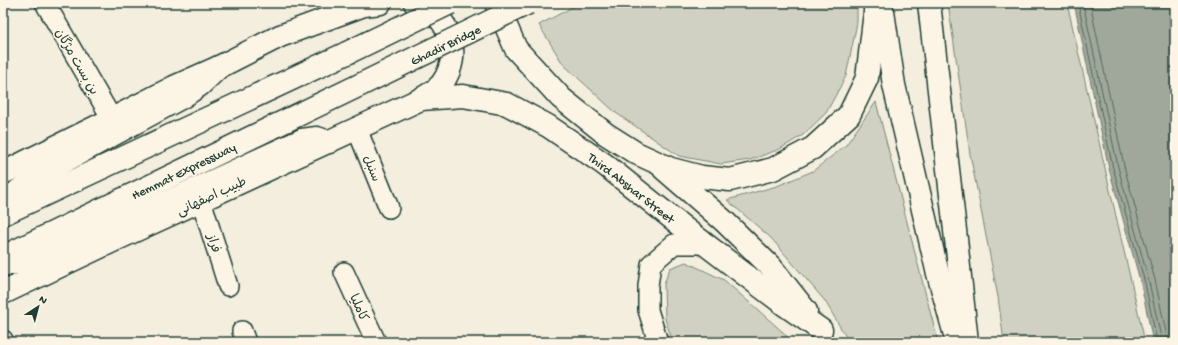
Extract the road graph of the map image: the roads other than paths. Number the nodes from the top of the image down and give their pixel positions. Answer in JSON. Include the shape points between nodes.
{"nodes":[{"id":1,"x":45,"y":3,"type":"edge"},
{"id":2,"x":331,"y":3,"type":"edge"},
{"id":3,"x":415,"y":3,"type":"edge"},
{"id":4,"x":450,"y":3,"type":"edge"},
{"id":5,"x":496,"y":3,"type":"edge"},
{"id":6,"x":528,"y":3,"type":"edge"},
{"id":7,"x":875,"y":3,"type":"edge"},
{"id":8,"x":881,"y":3,"type":"edge"},
{"id":9,"x":929,"y":3,"type":"edge"},
{"id":10,"x":370,"y":4,"type":"edge"},
{"id":11,"x":280,"y":36,"type":"junction"},
{"id":12,"x":219,"y":67,"type":"junction"},
{"id":13,"x":362,"y":84,"type":"joint"},
{"id":14,"x":421,"y":99,"type":"junction"},
{"id":15,"x":112,"y":120,"type":"junction"},
{"id":16,"x":357,"y":129,"type":"junction"},
{"id":17,"x":329,"y":142,"type":"junction"},
{"id":18,"x":654,"y":160,"type":"junction"},
{"id":19,"x":3,"y":173,"type":"edge"},
{"id":20,"x":201,"y":200,"type":"junction"},
{"id":21,"x":3,"y":205,"type":"edge"},
{"id":22,"x":389,"y":208,"type":"dead end"},
{"id":23,"x":3,"y":214,"type":"edge"},
{"id":24,"x":707,"y":244,"type":"junction"},
{"id":25,"x":3,"y":257,"type":"edge"},
{"id":26,"x":3,"y":264,"type":"edge"},
{"id":27,"x":344,"y":272,"type":"dead end"},
{"id":28,"x":228,"y":286,"type":"dead end"},
{"id":29,"x":3,"y":293,"type":"edge"},
{"id":30,"x":824,"y":336,"type":"edge"},
{"id":31,"x":376,"y":342,"type":"edge"},
{"id":32,"x":658,"y":342,"type":"edge"},
{"id":33,"x":957,"y":342,"type":"edge"},
{"id":34,"x":967,"y":342,"type":"edge"}],
"edges":[{"from":1,"to":15,"type":"street","name":"بن بست مژگان"},
{"from":2,"to":11,"type":"main road"},
{"from":3,"to":14,"type":"main road","via":[[438,15],[448,29],[452,45],[452,62],[446,78],[435,91]]},
{"from":4,"to":23,"type":"main road","bridge":true},
{"from":5,"to":18,"type":"main road","via":[[516,49],[562,98],[606,134]]},
{"from":6,"to":13,"type":"main road","name":"Ghadir Bridge","bridge":true},
{"from":7,"to":18,"type":"main road","via":[[867,78],[848,115],[812,148],[773,169],[730,180],[702,177]]},
{"from":8,"to":33,"type":"main road","via":[[894,85],[937,270]]},
{"from":9,"to":34,"type":"main road"},
{"from":10,"to":11,"type":"main road"},
{"from":11,"to":12,"type":"main road"},
{"from":12,"to":15,"type":"main road","via":[[174,87]]},
{"from":12,"to":21,"type":"main road","via":[[184,96],[35,177]]},
{"from":13,"to":25,"type":"main road","name":"Hemmat Expressway"},
{"from":14,"to":16,"type":"main road","name":"طبیب اصفهانی"},
{"from":14,"to":24,"type":"main road","name":"Third Abshar Street","via":[[463,96],[507,104],[548,126],[604,164]]},
{"from":15,"to":19,"type":"main road"},
{"from":16,"to":17,"type":"main road","name":"طبیب اصفهانی"},
{"from":16,"to":22,"type":"street","name":"سنبل"},
{"from":17,"to":20,"type":"main road","name":"طبیب اصفهانی"},
{"from":17,"to":26,"type":"main road","via":[[318,138],[302,140],[43,259]]},
{"from":18,"to":30,"type":"main road","name":"Third Abshar Street","via":[[724,221],[771,267]]},
{"from":20,"to":28,"type":"street","name":"فراز"},
{"from":20,"to":29,"type":"main road","name":"طبیب اصفهانی"},
{"from":24,"to":30,"type":"main road","name":"Third Abshar Street"},
{"from":24,"to":32,"type":"street","via":[[674,244],[651,264],[648,310]]},
{"from":27,"to":31,"type":"street","name":"کاملیا"}]}
